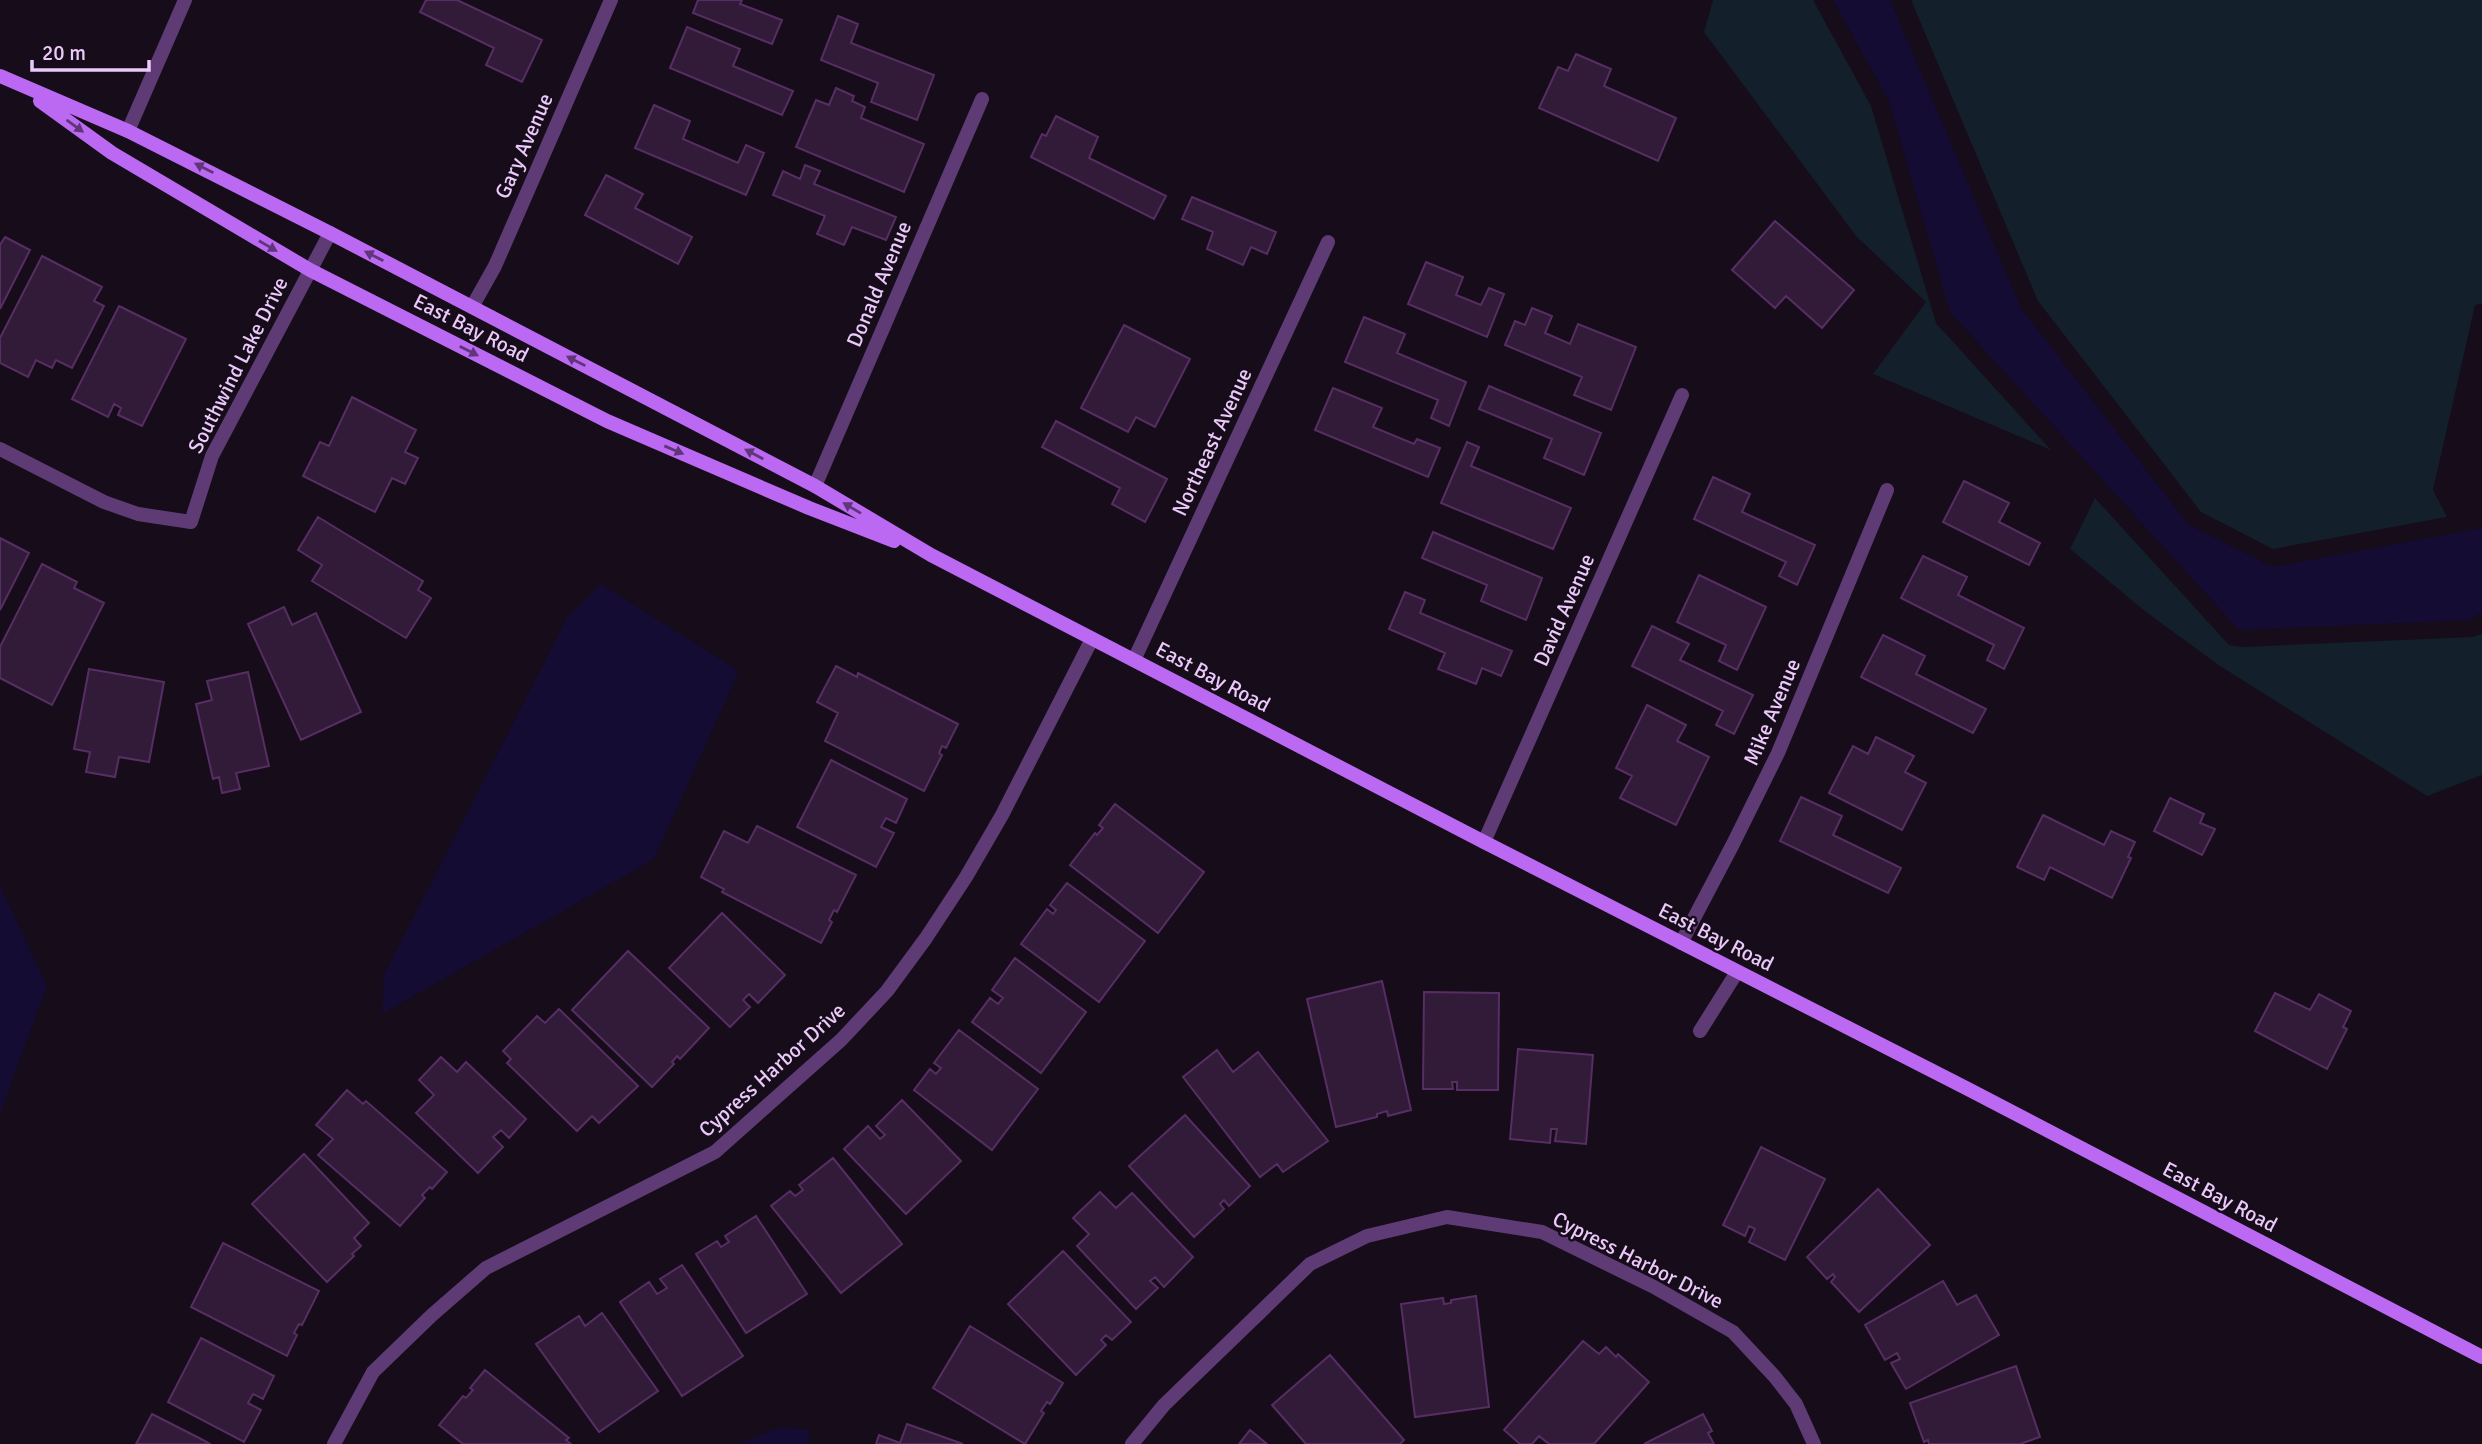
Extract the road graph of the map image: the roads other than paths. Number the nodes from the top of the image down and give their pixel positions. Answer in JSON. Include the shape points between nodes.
{"nodes":[{"id":1,"x":186,"y":0,"type":"edge"},
{"id":2,"x":611,"y":0,"type":"edge"},
{"id":3,"x":0,"y":76,"type":"edge"},
{"id":4,"x":19,"y":86,"type":"junction"},
{"id":5,"x":982,"y":99,"type":"dead end"},
{"id":6,"x":128,"y":131,"type":"junction"},
{"id":7,"x":330,"y":233,"type":"junction"},
{"id":8,"x":1328,"y":242,"type":"dead end"},
{"id":9,"x":310,"y":270,"type":"junction"},
{"id":10,"x":472,"y":307,"type":"junction"},
{"id":11,"x":1682,"y":395,"type":"dead end"},
{"id":12,"x":0,"y":449,"type":"edge"},
{"id":13,"x":815,"y":486,"type":"junction"},
{"id":14,"x":1887,"y":490,"type":"dead end"},
{"id":15,"x":931,"y":555,"type":"junction"},
{"id":16,"x":1092,"y":639,"type":"junction"},
{"id":17,"x":1134,"y":660,"type":"junction"},
{"id":18,"x":1484,"y":842,"type":"junction"},
{"id":19,"x":1681,"y":943,"type":"junction"},
{"id":20,"x":1737,"y":972,"type":"junction"},
{"id":21,"x":1700,"y":1031,"type":"dead end"},
{"id":22,"x":2482,"y":1357,"type":"edge"},
{"id":23,"x":334,"y":1444,"type":"edge"},
{"id":24,"x":1132,"y":1444,"type":"edge"},
{"id":25,"x":1814,"y":1444,"type":"edge"}],
"edges":[{"from":1,"to":6,"type":"street"},
{"from":2,"to":10,"type":"street","name":"Gary Avenue","via":[[495,266]]},
{"from":3,"to":4,"type":"street","name":"East Bay Road"},
{"from":4,"to":6,"type":"street","name":"East Bay Road"},
{"from":4,"to":9,"type":"street","name":"East Bay Road","one_way":true,"via":[[112,153]]},
{"from":5,"to":13,"type":"street","name":"Donald Avenue"},
{"from":7,"to":6,"type":"street","name":"East Bay Road","one_way":true},
{"from":7,"to":9,"type":"street","name":"Southwind Lake Drive"},
{"from":10,"to":7,"type":"street","name":"East Bay Road","one_way":true},
{"from":8,"to":17,"type":"street","name":"Northeast Avenue"},
{"from":9,"to":12,"type":"street","name":"Southwind Lake Drive","via":[[212,456],[191,522],[138,514],[104,502]]},
{"from":9,"to":15,"type":"street","name":"East Bay Road","one_way":true,"via":[[607,421]]},
{"from":13,"to":10,"type":"street","name":"East Bay Road","one_way":true},
{"from":11,"to":18,"type":"street","name":"David Avenue"},
{"from":15,"to":13,"type":"street","name":"East Bay Road","one_way":true},
{"from":14,"to":19,"type":"street","name":"Mike Avenue","via":[[1778,753]]},
{"from":15,"to":16,"type":"street","name":"East Bay Road"},
{"from":16,"to":17,"type":"street","name":"East Bay Road"},
{"from":16,"to":23,"type":"street","name":"Cypress Harbor Drive","via":[[966,877],[887,991],[850,1031],[715,1152],[486,1268],[373,1372]]},
{"from":17,"to":18,"type":"street","name":"East Bay Road"},
{"from":18,"to":19,"type":"street","name":"East Bay Road"},
{"from":19,"to":20,"type":"street","name":"East Bay Road"},
{"from":20,"to":21,"type":"street"},
{"from":20,"to":22,"type":"street","name":"East Bay Road"},
{"from":24,"to":25,"type":"street","name":"Cypress Harbor Drive","via":[[1164,1405],[1310,1264],[1367,1236],[1447,1217],[1542,1233],[1654,1287],[1733,1332],[1796,1404]]}]}
